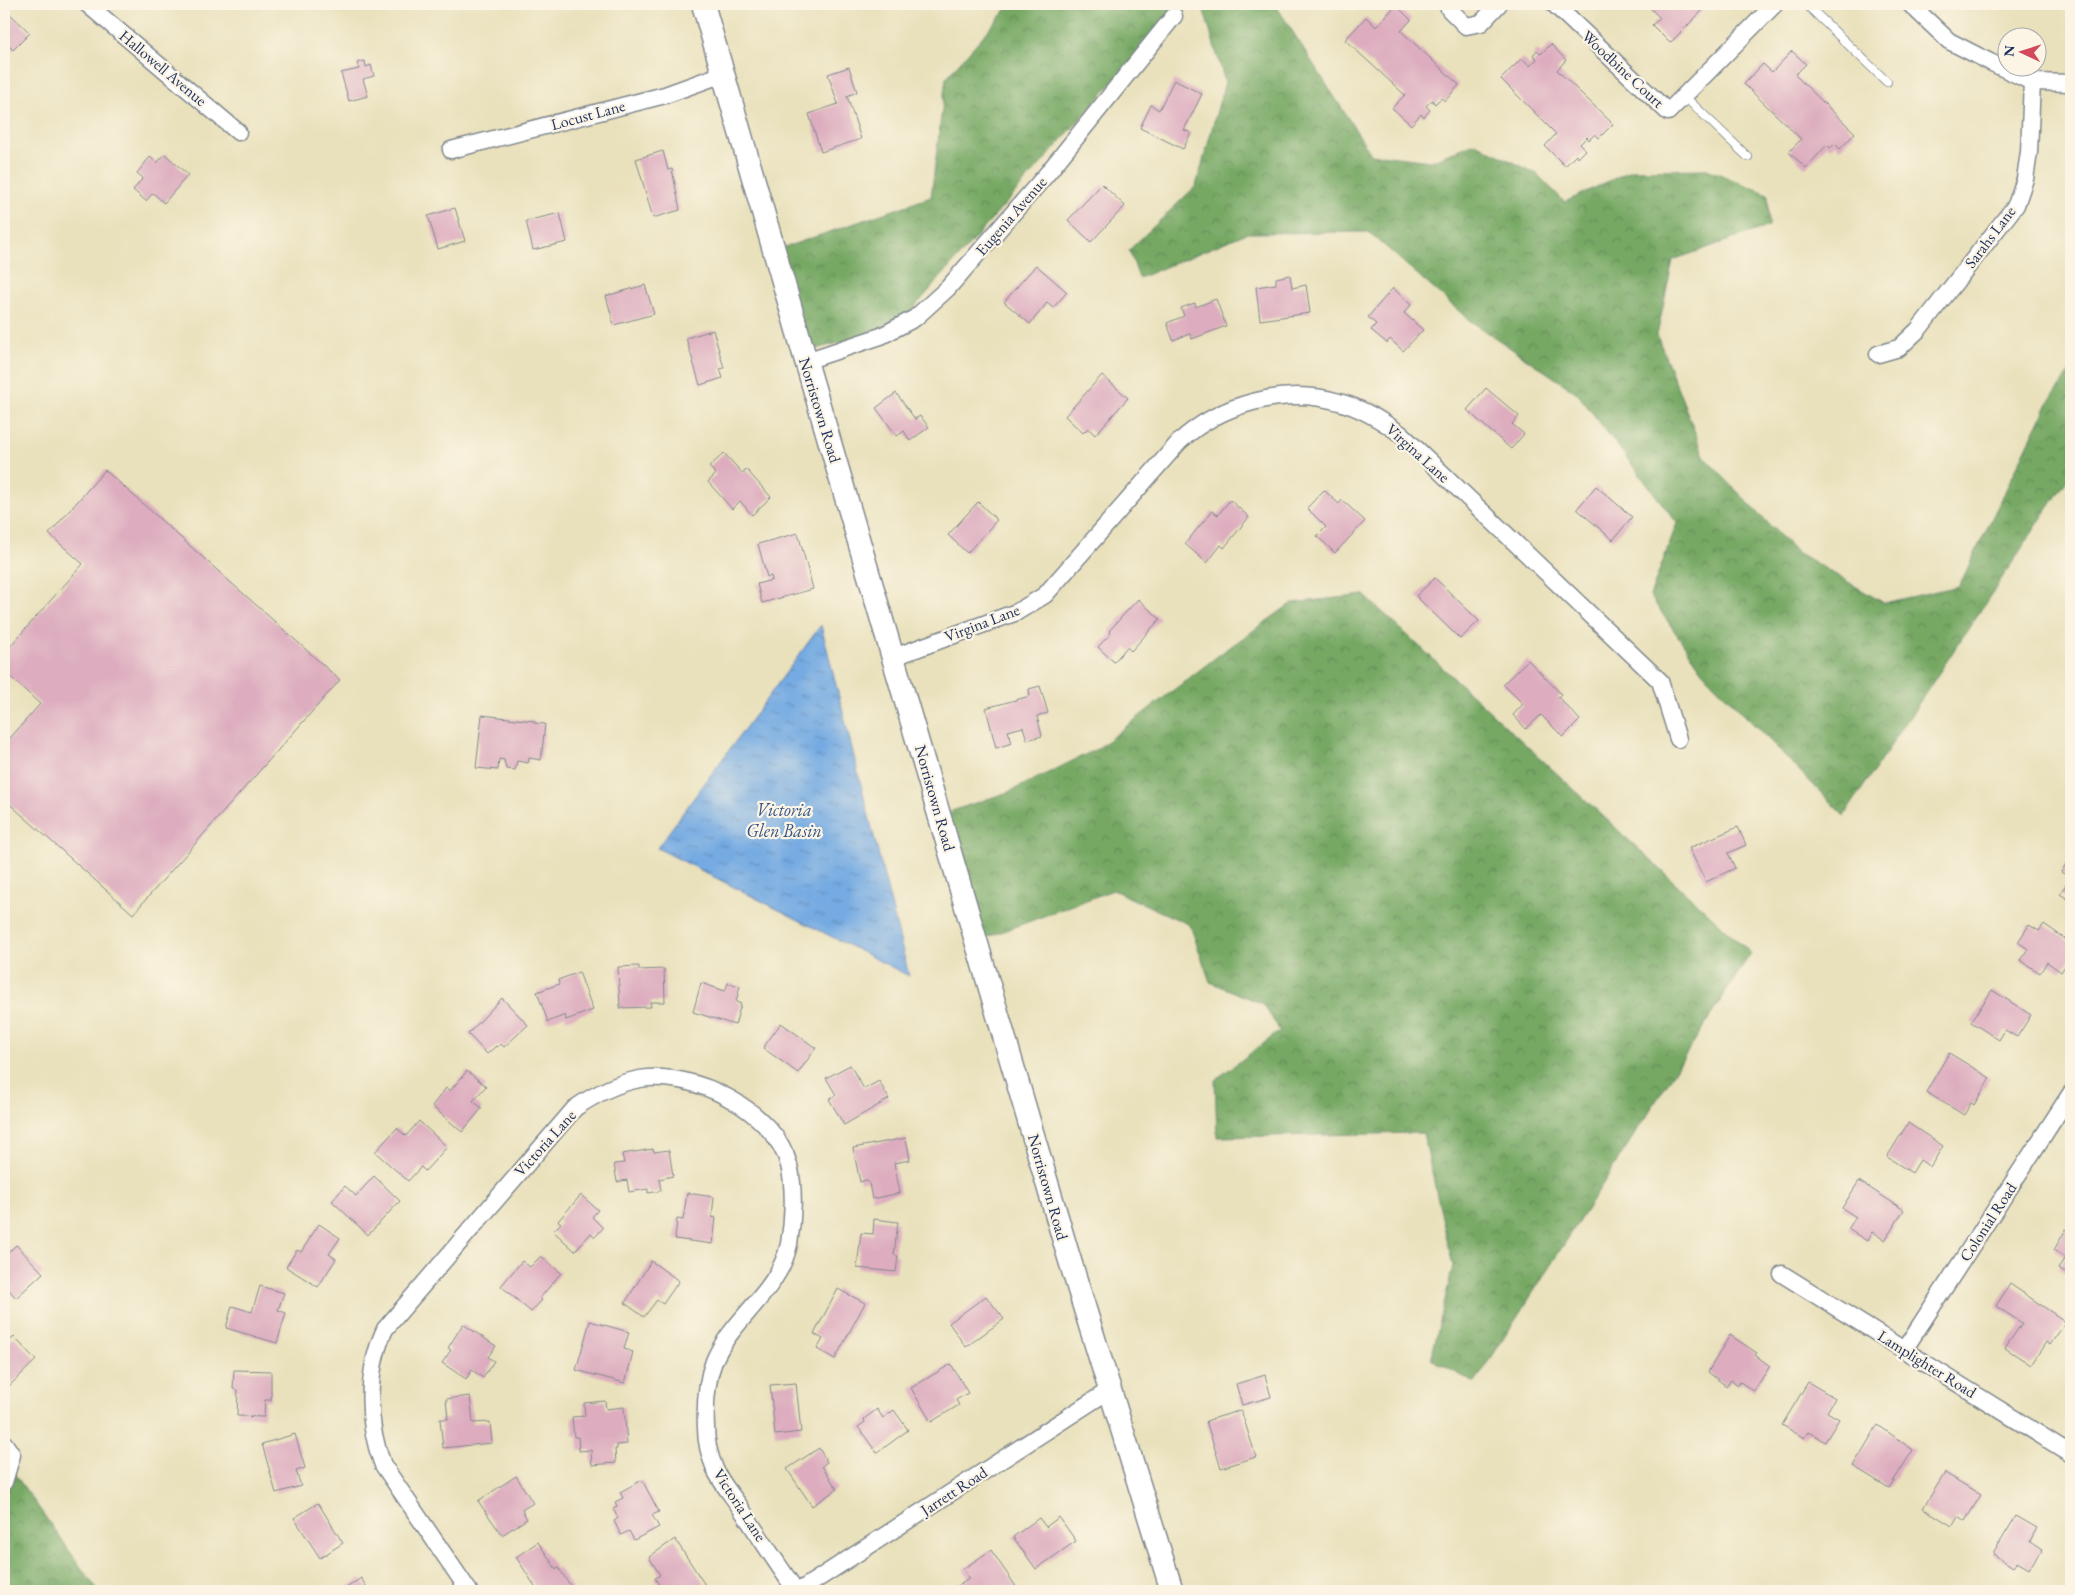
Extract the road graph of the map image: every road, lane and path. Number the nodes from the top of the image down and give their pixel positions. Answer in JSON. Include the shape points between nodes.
{"nodes":[{"id":1,"x":87,"y":4,"type":"edge"},
{"id":2,"x":704,"y":4,"type":"edge"},
{"id":3,"x":1448,"y":4,"type":"edge"},
{"id":4,"x":1498,"y":4,"type":"edge"},
{"id":5,"x":1554,"y":4,"type":"edge"},
{"id":6,"x":1776,"y":4,"type":"edge"},
{"id":7,"x":1806,"y":4,"type":"edge"},
{"id":8,"x":1910,"y":4,"type":"edge"},
{"id":9,"x":1174,"y":16,"type":"dead end"},
{"id":10,"x":723,"y":74,"type":"junction"},
{"id":11,"x":1887,"y":82,"type":"dead end"},
{"id":12,"x":2032,"y":82,"type":"junction"},
{"id":13,"x":2071,"y":83,"type":"edge"},
{"id":14,"x":1684,"y":96,"type":"junction"},
{"id":15,"x":238,"y":132,"type":"dead end"},
{"id":16,"x":451,"y":150,"type":"dead end"},
{"id":17,"x":1748,"y":158,"type":"dead end"},
{"id":18,"x":1878,"y":354,"type":"dead end"},
{"id":19,"x":806,"y":362,"type":"junction"},
{"id":20,"x":894,"y":657,"type":"junction"},
{"id":21,"x":1678,"y":739,"type":"dead end"},
{"id":22,"x":2071,"y":1093,"type":"edge"},
{"id":23,"x":1782,"y":1274,"type":"dead end"},
{"id":24,"x":1904,"y":1350,"type":"junction"},
{"id":25,"x":1108,"y":1390,"type":"junction"},
{"id":26,"x":4,"y":1443,"type":"edge"},
{"id":27,"x":2071,"y":1454,"type":"edge"},
{"id":28,"x":4,"y":1482,"type":"edge"},
{"id":29,"x":469,"y":1591,"type":"edge"},
{"id":30,"x":798,"y":1591,"type":"edge"},
{"id":31,"x":1172,"y":1591,"type":"edge"}],
"edges":[{"from":1,"to":15,"type":"street","name":"Hallowell Avenue"},
{"from":2,"to":10,"type":"main road","name":"Norristown Road"},
{"from":3,"to":4,"type":"street","via":[[1466,26],[1481,23]]},
{"from":5,"to":14,"type":"street","name":"Woodbine Court","via":[[1668,112]]},
{"from":6,"to":14,"type":"street","name":"Woodbine Court"},
{"from":7,"to":11,"type":"lane"},
{"from":8,"to":12,"type":"street","via":[[1949,41]]},
{"from":9,"to":19,"type":"street","name":"Eugenia Avenue","via":[[1046,176],[948,288],[915,318],[881,336]]},
{"from":10,"to":16,"type":"street","name":"Locust Lane","via":[[665,95]]},
{"from":10,"to":19,"type":"main road","name":"Norristown Road"},
{"from":12,"to":13,"type":"street"},
{"from":12,"to":18,"type":"street","name":"Sarahs Lane","via":[[2029,152],[2025,179],[2016,205],[1918,330],[1899,348]]},
{"from":14,"to":17,"type":"lane"},
{"from":19,"to":20,"type":"main road","name":"Norristown Road"},
{"from":20,"to":21,"type":"street","name":"Virgina Lane","via":[[1017,612],[1044,595],[1196,426],[1254,402],[1286,397],[1320,398],[1358,408],[1402,435],[1660,681]]},
{"from":20,"to":25,"type":"main road","name":"Norristown Road"},
{"from":22,"to":24,"type":"street","name":"Colonial Road"},
{"from":23,"to":24,"type":"street","name":"Lamplighter Road"},
{"from":24,"to":27,"type":"street","name":"Lamplighter Road"},
{"from":25,"to":30,"type":"street","name":"Jarrett Road"},
{"from":25,"to":31,"type":"main road","name":"Norristown Road"},
{"from":26,"to":28,"type":"street","via":[[12,1455]]},
{"from":29,"to":30,"type":"street","name":"Victoria Lane","via":[[383,1465],[374,1443],[370,1398],[378,1343],[385,1328],[575,1108],[609,1089],[640,1079],[668,1079],[715,1091],[762,1120],[789,1165],[789,1245],[782,1267],[715,1361],[709,1382],[706,1430],[715,1470]]}]}
